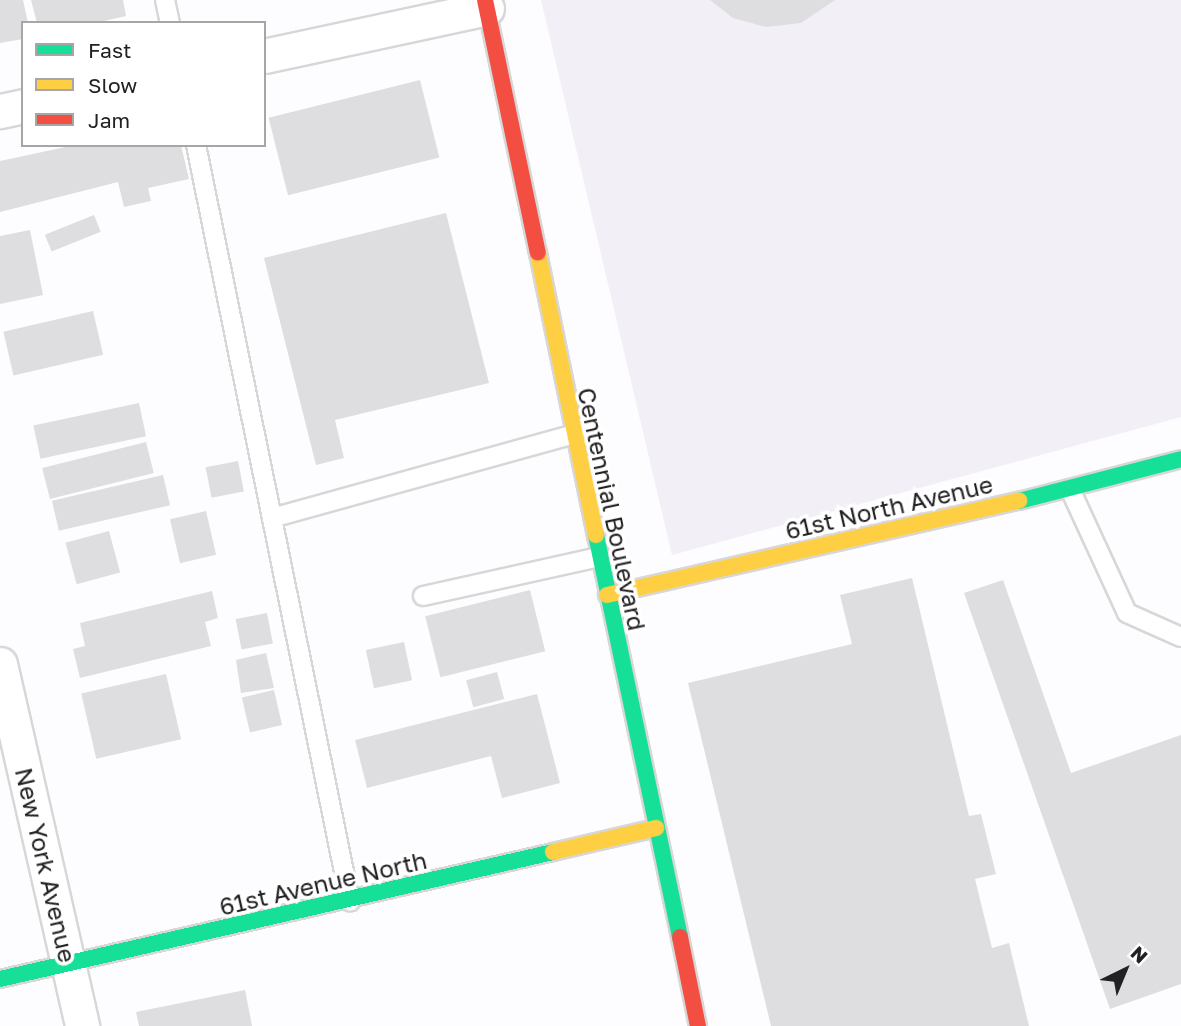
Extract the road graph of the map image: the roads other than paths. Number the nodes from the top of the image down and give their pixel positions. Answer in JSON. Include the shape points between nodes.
{"nodes":[{"id":1,"x":165,"y":0,"type":"edge"},
{"id":2,"x":486,"y":4,"type":"edge"},
{"id":3,"x":170,"y":21,"type":"edge"},
{"id":4,"x":266,"y":56,"type":"edge"},
{"id":5,"x":21,"y":106,"type":"edge"},
{"id":6,"x":0,"y":111,"type":"edge"},
{"id":7,"x":196,"y":147,"type":"edge"},
{"id":8,"x":574,"y":434,"type":"junction"},
{"id":9,"x":1181,"y":459,"type":"edge"},
{"id":10,"x":1070,"y":489,"type":"junction"},
{"id":11,"x":272,"y":518,"type":"junction"},
{"id":12,"x":599,"y":557,"type":"junction"},
{"id":13,"x":607,"y":595,"type":"junction"},
{"id":14,"x":423,"y":596,"type":"dead end"},
{"id":15,"x":1181,"y":637,"type":"edge"},
{"id":16,"x":0,"y":664,"type":"edge"},
{"id":17,"x":656,"y":828,"type":"junction"},
{"id":18,"x":350,"y":901,"type":"junction"},
{"id":19,"x":70,"y":965,"type":"junction"},
{"id":20,"x":0,"y":979,"type":"edge"},
{"id":21,"x":82,"y":1026,"type":"edge"},
{"id":22,"x":698,"y":1026,"type":"edge"}],
"edges":[{"from":1,"to":3,"type":"lane"},
{"from":2,"to":4,"type":"street"},
{"from":2,"to":8,"type":"street","name":"Centennial Boulevard"},
{"from":5,"to":6,"type":"street"},
{"from":7,"to":11,"type":"lane"},
{"from":8,"to":11,"type":"lane"},
{"from":8,"to":12,"type":"street","name":"Centennial Boulevard"},
{"from":9,"to":10,"type":"street","name":"61st North Avenue"},
{"from":10,"to":13,"type":"street","name":"61st North Avenue"},
{"from":10,"to":15,"type":"lane","via":[[1127,613]]},
{"from":11,"to":18,"type":"lane"},
{"from":12,"to":13,"type":"street","name":"Centennial Boulevard"},
{"from":12,"to":14,"type":"lane"},
{"from":13,"to":17,"type":"street","name":"Centennial Boulevard"},
{"from":16,"to":19,"type":"street","name":"New York Avenue"},
{"from":17,"to":18,"type":"street","name":"61st Avenue North"},
{"from":17,"to":22,"type":"street","name":"Centennial Boulevard"},
{"from":18,"to":19,"type":"street","name":"61st Avenue North"},
{"from":19,"to":20,"type":"street","name":"61st Avenue North"},
{"from":19,"to":21,"type":"street","name":"New York Avenue"}]}
